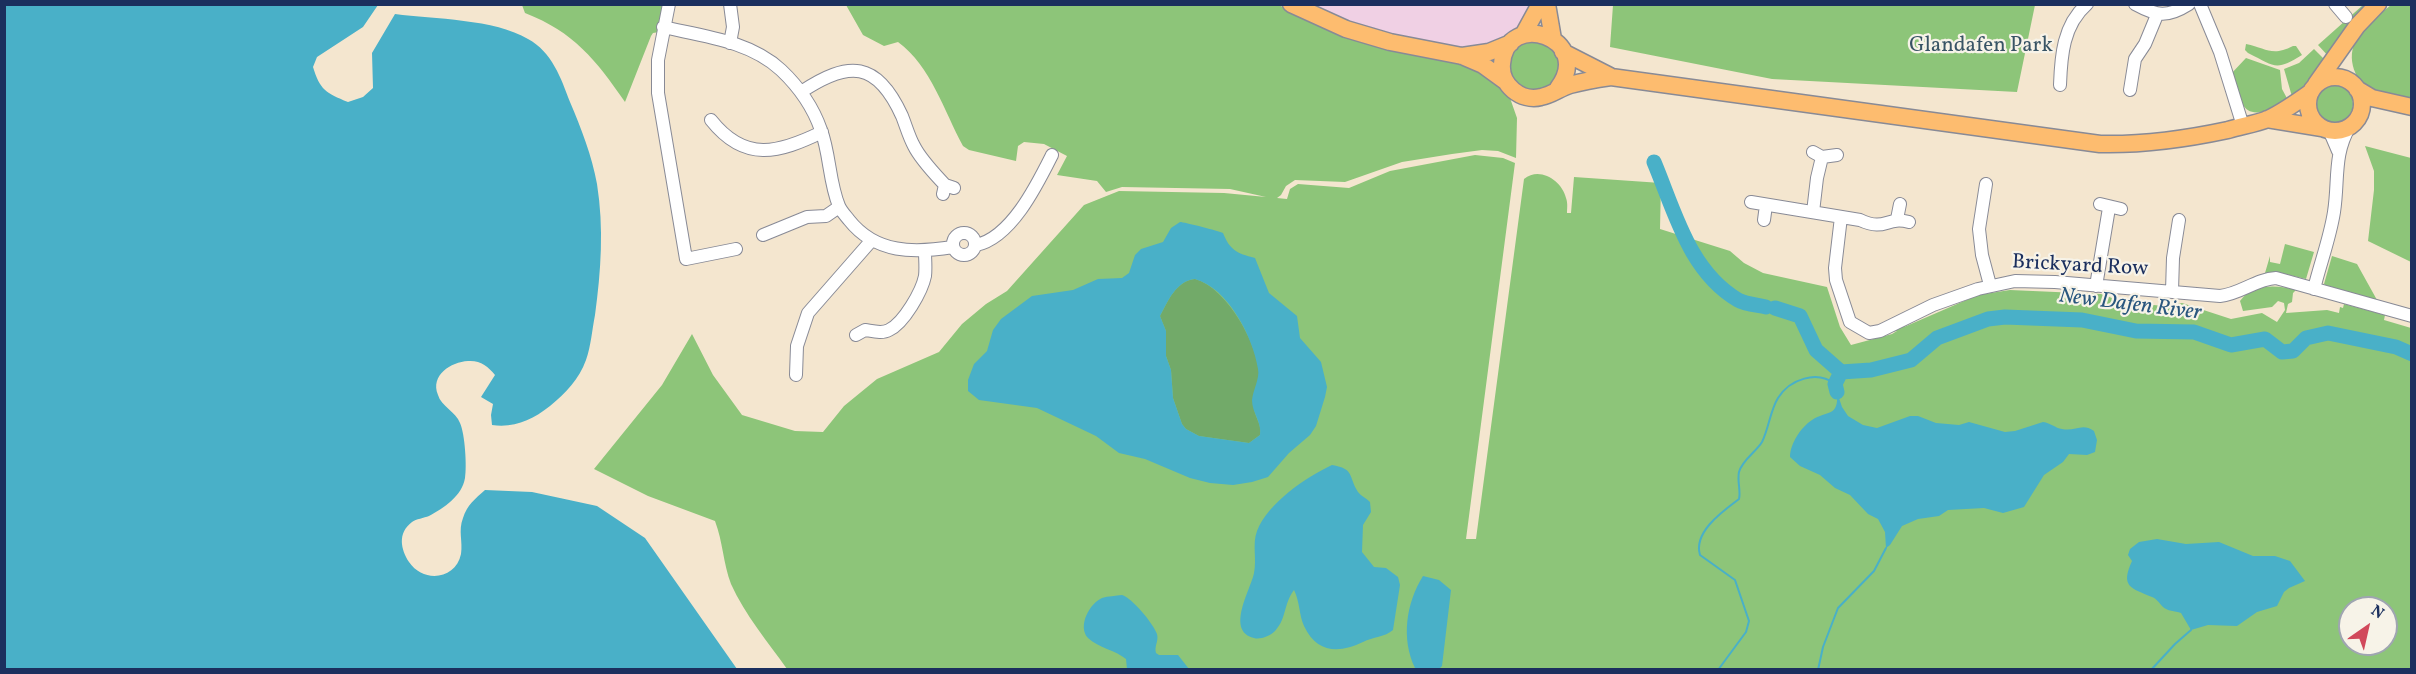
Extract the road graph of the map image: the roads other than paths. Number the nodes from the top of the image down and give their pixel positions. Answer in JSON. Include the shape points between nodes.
{"nodes":[{"id":1,"x":669,"y":4,"type":"edge"},
{"id":2,"x":730,"y":4,"type":"edge"},
{"id":3,"x":1291,"y":4,"type":"edge"},
{"id":4,"x":1539,"y":4,"type":"edge"},
{"id":5,"x":1547,"y":4,"type":"edge"},
{"id":6,"x":2135,"y":4,"type":"edge"},
{"id":7,"x":2189,"y":4,"type":"edge"},
{"id":8,"x":2200,"y":4,"type":"edge"},
{"id":9,"x":2335,"y":4,"type":"edge"},
{"id":10,"x":2378,"y":4,"type":"edge"},
{"id":11,"x":2087,"y":5,"type":"edge"},
{"id":12,"x":2157,"y":15,"type":"junction"},
{"id":13,"x":2346,"y":17,"type":"dead end"},
{"id":14,"x":663,"y":27,"type":"junction"},
{"id":15,"x":1517,"y":39,"type":"junction"},
{"id":16,"x":730,"y":43,"type":"junction"},
{"id":17,"x":2346,"y":44,"type":"junction"},
{"id":18,"x":1558,"y":45,"type":"junction"},
{"id":19,"x":1462,"y":56,"type":"junction"},
{"id":20,"x":1611,"y":77,"type":"junction"},
{"id":21,"x":1505,"y":81,"type":"junction"},
{"id":22,"x":2060,"y":85,"type":"dead end"},
{"id":23,"x":2354,"y":86,"type":"junction"},
{"id":24,"x":1558,"y":88,"type":"junction"},
{"id":25,"x":2313,"y":89,"type":"junction"},
{"id":26,"x":2130,"y":90,"type":"dead end"},
{"id":27,"x":801,"y":92,"type":"junction"},
{"id":28,"x":2406,"y":106,"type":"edge"},
{"id":29,"x":710,"y":118,"type":"dead end"},
{"id":30,"x":2267,"y":119,"type":"junction"},
{"id":31,"x":2354,"y":121,"type":"junction"},
{"id":32,"x":2242,"y":126,"type":"junction"},
{"id":33,"x":2325,"y":129,"type":"junction"},
{"id":34,"x":822,"y":132,"type":"junction"},
{"id":35,"x":2338,"y":152,"type":"junction"},
{"id":36,"x":1052,"y":155,"type":"dead end"},
{"id":37,"x":1837,"y":155,"type":"dead end"},
{"id":38,"x":1986,"y":183,"type":"dead end"},
{"id":39,"x":947,"y":189,"type":"dead end"},
{"id":40,"x":1750,"y":202,"type":"dead end"},
{"id":41,"x":1900,"y":204,"type":"dead end"},
{"id":42,"x":1766,"y":205,"type":"junction"},
{"id":43,"x":839,"y":207,"type":"junction"},
{"id":44,"x":2110,"y":207,"type":"dead end"},
{"id":45,"x":1813,"y":212,"type":"junction"},
{"id":46,"x":1841,"y":217,"type":"junction"},
{"id":47,"x":1764,"y":220,"type":"dead end"},
{"id":48,"x":2179,"y":220,"type":"dead end"},
{"id":49,"x":760,"y":236,"type":"dead end"},
{"id":50,"x":872,"y":241,"type":"junction"},
{"id":51,"x":740,"y":248,"type":"dead end"},
{"id":52,"x":925,"y":252,"type":"junction"},
{"id":53,"x":1990,"y":285,"type":"junction"},
{"id":54,"x":2096,"y":286,"type":"junction"},
{"id":55,"x":2313,"y":289,"type":"junction"},
{"id":56,"x":2172,"y":291,"type":"junction"},
{"id":57,"x":2412,"y":316,"type":"edge"},
{"id":58,"x":861,"y":328,"type":"dead end"},
{"id":59,"x":796,"y":381,"type":"dead end"}],
"edges":[{"from":1,"to":14,"type":"street"},
{"from":2,"to":16,"type":"street"},
{"from":3,"to":19,"type":"main road","via":[[1346,29]]},
{"from":4,"to":15,"type":"main road"},
{"from":5,"to":18,"type":"main road"},
{"from":6,"to":12,"type":"street"},
{"from":7,"to":12,"type":"street","via":[[2176,12]]},
{"from":8,"to":32,"type":"street","via":[[2220,52]]},
{"from":9,"to":13,"type":"street"},
{"from":10,"to":17,"type":"main road"},
{"from":11,"to":22,"type":"street","via":[[2079,11],[2065,38]]},
{"from":12,"to":26,"type":"street","via":[[2134,59]]},
{"from":14,"to":16,"type":"street"},
{"from":14,"to":51,"type":"street","via":[[658,93],[686,259]]},
{"from":15,"to":18,"type":"main road","via":[[1538,33]]},
{"from":15,"to":19,"type":"main road","via":[[1489,52]]},
{"from":15,"to":21,"type":"main road","via":[[1503,55]]},
{"from":16,"to":27,"type":"street","via":[[756,52],[780,69]]},
{"from":17,"to":23,"type":"main road","via":[[2345,64]]},
{"from":17,"to":25,"type":"main road"},
{"from":18,"to":20,"type":"main road"},
{"from":18,"to":24,"type":"main road","via":[[1567,68]]},
{"from":19,"to":21,"type":"main road"},
{"from":20,"to":24,"type":"main road"},
{"from":20,"to":32,"type":"main road","via":[[2100,144],[2173,140]]},
{"from":21,"to":24,"type":"main road","via":[[1530,98],[1545,97]]},
{"from":23,"to":25,"type":"main road","via":[[2330,78]]},
{"from":23,"to":28,"type":"main road","via":[[2372,98]]},
{"from":23,"to":31,"type":"main road","via":[[2361,103]]},
{"from":25,"to":30,"type":"main road"},
{"from":25,"to":33,"type":"main road","via":[[2308,100],[2310,116]]},
{"from":27,"to":34,"type":"street"},
{"from":27,"to":39,"type":"street","via":[[819,80],[845,71],[865,71],[882,82],[914,147]]},
{"from":28,"to":31,"type":"main road"},
{"from":29,"to":34,"type":"street","via":[[725,134],[753,150],[773,151]]},
{"from":30,"to":32,"type":"main road"},
{"from":30,"to":33,"type":"main road"},
{"from":31,"to":33,"type":"main road","via":[[2338,131]]},
{"from":31,"to":35,"type":"street"},
{"from":33,"to":35,"type":"street"},
{"from":34,"to":43,"type":"street"},
{"from":35,"to":55,"type":"street","via":[[2333,215]]},
{"from":36,"to":52,"type":"street","via":[[1028,198],[995,237],[976,244],[967,255],[960,255],[953,247]]},
{"from":37,"to":45,"type":"street","via":[[1818,155]]},
{"from":38,"to":53,"type":"street","via":[[1979,229]]},
{"from":40,"to":42,"type":"street"},
{"from":41,"to":46,"type":"street","via":[[1903,221],[1881,226]]},
{"from":42,"to":45,"type":"street"},
{"from":42,"to":47,"type":"street"},
{"from":43,"to":49,"type":"street","via":[[826,216],[807,217]]},
{"from":43,"to":50,"type":"street"},
{"from":44,"to":54,"type":"street"},
{"from":45,"to":46,"type":"street"},
{"from":46,"to":53,"type":"street","name":"Brickyard Row","via":[[1836,280],[1850,322],[1869,333]]},
{"from":48,"to":56,"type":"street"},
{"from":50,"to":52,"type":"street","via":[[897,250]]},
{"from":50,"to":59,"type":"street","via":[[808,313],[797,346]]},
{"from":52,"to":58,"type":"street","via":[[925,276],[907,312],[889,330]]},
{"from":53,"to":54,"type":"street","name":"Brickyard Row","via":[[2030,281]]},
{"from":54,"to":56,"type":"street","name":"Brickyard Row"},
{"from":55,"to":56,"type":"street","name":"Brickyard Row","via":[[2276,278],[2231,295]]},
{"from":55,"to":57,"type":"street","name":"Brickyard Row"}]}
